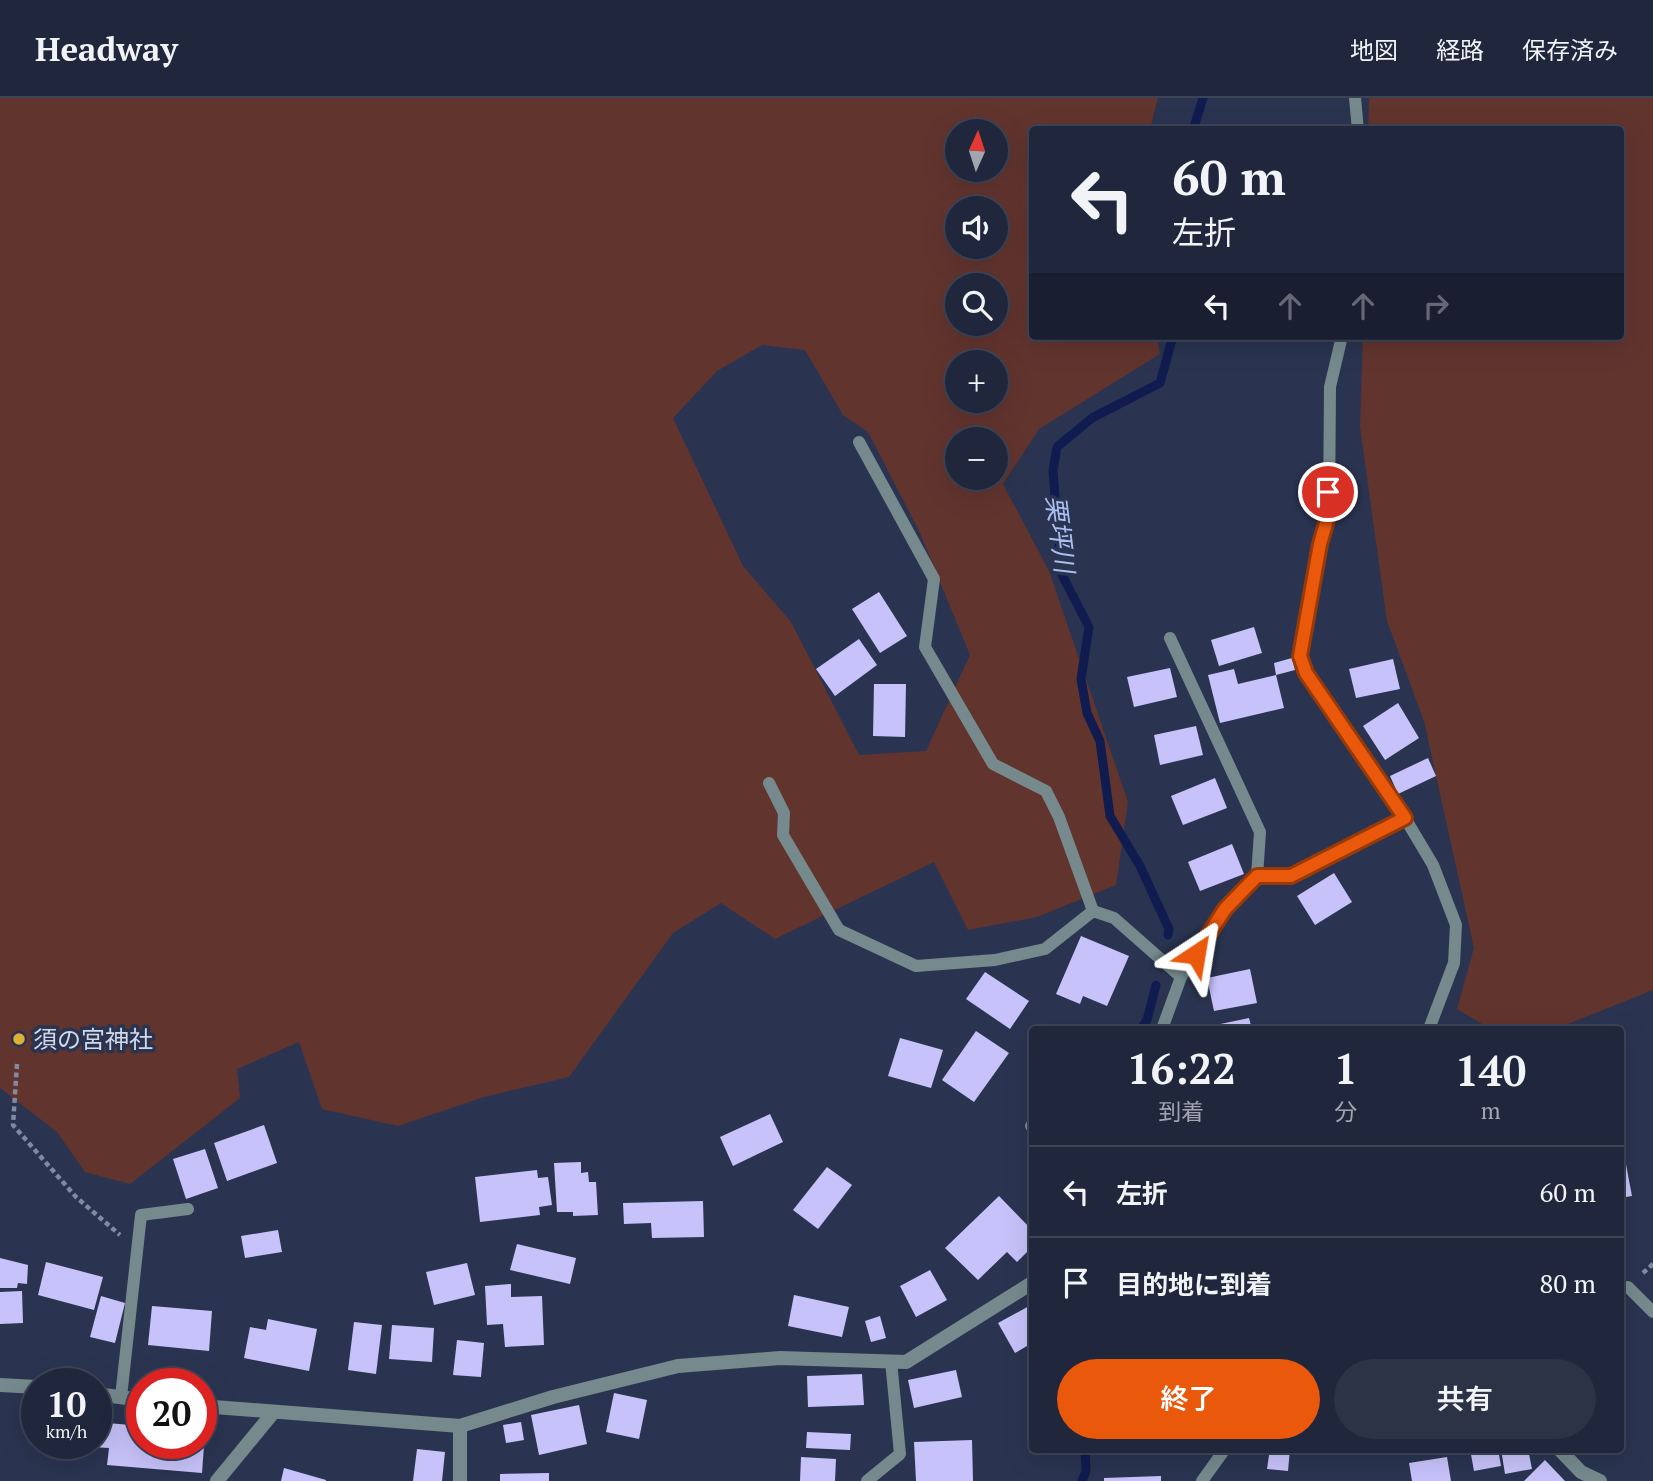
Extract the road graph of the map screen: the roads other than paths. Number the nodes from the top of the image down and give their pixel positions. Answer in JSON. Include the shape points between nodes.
{"nodes":[{"id":1,"x":1355,"y":98,"type":"edge"},
{"id":2,"x":1358,"y":126,"type":"edge"},
{"id":3,"x":1341,"y":340,"type":"edge"},
{"id":4,"x":859,"y":442,"type":"dead end"},
{"id":5,"x":1170,"y":638,"type":"dead end"},
{"id":6,"x":769,"y":783,"type":"dead end"},
{"id":7,"x":1405,"y":818,"type":"junction"},
{"id":8,"x":1257,"y":876,"type":"junction"},
{"id":9,"x":1093,"y":911,"type":"junction"},
{"id":10,"x":1181,"y":977,"type":"junction"},
{"id":11,"x":1163,"y":1026,"type":"edge"},
{"id":12,"x":1430,"y":1026,"type":"edge"},
{"id":13,"x":188,"y":1209,"type":"dead end"},
{"id":14,"x":1029,"y":1285,"type":"edge"},
{"id":15,"x":1624,"y":1288,"type":"edge"},
{"id":16,"x":1653,"y":1312,"type":"edge"},
{"id":17,"x":891,"y":1361,"type":"junction"},
{"id":18,"x":0,"y":1385,"type":"edge"},
{"id":19,"x":21,"y":1386,"type":"edge"},
{"id":20,"x":112,"y":1396,"type":"edge"},
{"id":21,"x":121,"y":1397,"type":"junction"},
{"id":22,"x":126,"y":1397,"type":"edge"},
{"id":23,"x":217,"y":1408,"type":"edge"},
{"id":24,"x":272,"y":1413,"type":"junction"},
{"id":25,"x":460,"y":1426,"type":"junction"},
{"id":26,"x":1222,"y":1453,"type":"edge"},
{"id":27,"x":1563,"y":1453,"type":"edge"},
{"id":28,"x":218,"y":1481,"type":"edge"},
{"id":29,"x":460,"y":1481,"type":"edge"},
{"id":30,"x":867,"y":1481,"type":"edge"},
{"id":31,"x":1202,"y":1481,"type":"edge"},
{"id":32,"x":1600,"y":1481,"type":"edge"}],
"edges":[{"from":1,"to":2,"type":"lane"},
{"from":3,"to":7,"type":"lane","via":[[1330,387],[1329,513],[1300,656],[1306,673]]},
{"from":4,"to":9,"type":"lane","via":[[934,579],[925,647],[993,764],[1046,790]]},
{"from":5,"to":8,"type":"lane","via":[[1260,832]]},
{"from":6,"to":9,"type":"lane","via":[[783,813],[783,835],[839,930],[916,966],[995,960],[1045,949]]},
{"from":7,"to":8,"type":"lane","via":[[1291,876]]},
{"from":7,"to":12,"type":"lane","via":[[1433,864],[1456,925],[1454,963]]},
{"from":8,"to":10,"type":"lane","via":[[1225,909]]},
{"from":9,"to":10,"type":"lane","via":[[1114,918]]},
{"from":10,"to":11,"type":"lane"},
{"from":13,"to":21,"type":"lane","via":[[141,1215]]},
{"from":14,"to":17,"type":"street","via":[[906,1362]]},
{"from":15,"to":16,"type":"lane"},
{"from":17,"to":25,"type":"street","via":[[780,1358],[678,1366],[552,1397]]},
{"from":17,"to":30,"type":"lane","via":[[900,1454]]},
{"from":18,"to":19,"type":"street"},
{"from":20,"to":21,"type":"street"},
{"from":21,"to":22,"type":"street"},
{"from":23,"to":24,"type":"street"},
{"from":24,"to":25,"type":"street"},
{"from":24,"to":28,"type":"street"},
{"from":25,"to":29,"type":"street"},
{"from":26,"to":31,"type":"lane"},
{"from":27,"to":32,"type":"street","via":[[1581,1472]]}]}
